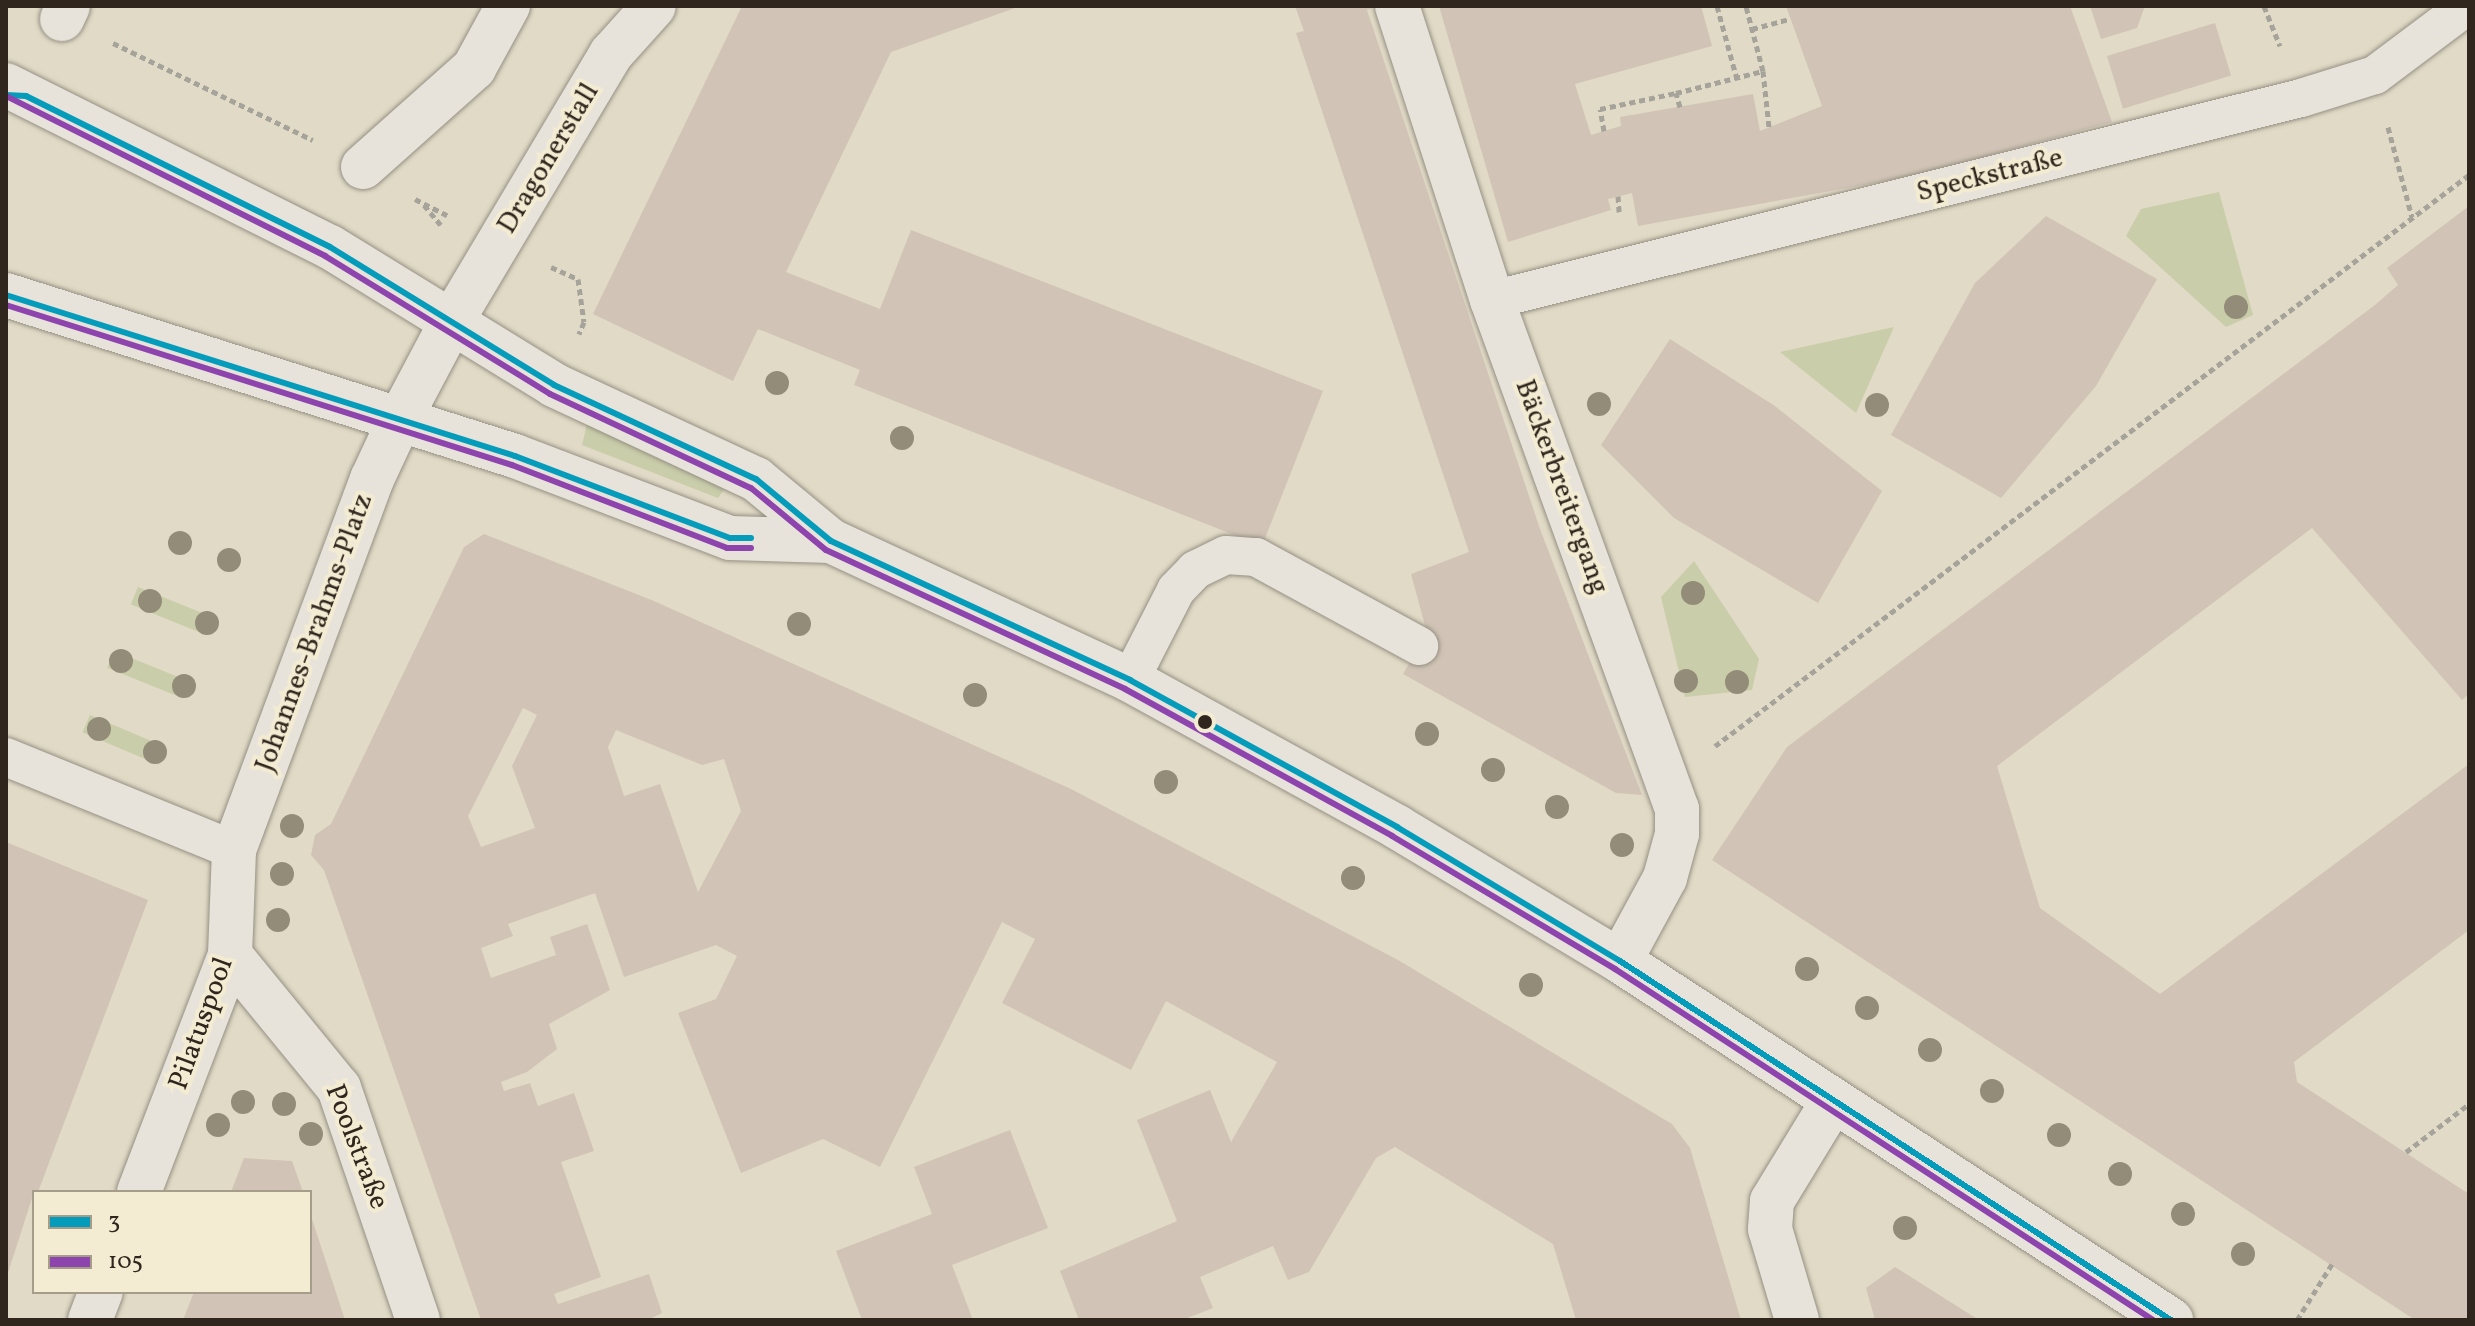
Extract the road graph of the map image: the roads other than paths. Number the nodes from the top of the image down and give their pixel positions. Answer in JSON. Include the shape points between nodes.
{"nodes":[{"id":1,"x":508,"y":6,"type":"edge"},
{"id":2,"x":654,"y":6,"type":"edge"},
{"id":3,"x":1397,"y":6,"type":"edge"},
{"id":4,"x":2467,"y":6,"type":"edge"},
{"id":5,"x":11,"y":94,"type":"edge"},
{"id":6,"x":363,"y":167,"type":"road end"},
{"id":7,"x":6,"y":295,"type":"edge"},
{"id":8,"x":1492,"y":300,"type":"junction"},
{"id":9,"x":453,"y":319,"type":"junction"},
{"id":10,"x":400,"y":419,"type":"junction"},
{"id":11,"x":831,"y":541,"type":"junction"},
{"id":12,"x":1419,"y":646,"type":"dead end"},
{"id":13,"x":1130,"y":680,"type":"junction"},
{"id":14,"x":6,"y":757,"type":"edge"},
{"id":15,"x":234,"y":850,"type":"junction"},
{"id":16,"x":230,"y":955,"type":"junction"},
{"id":17,"x":1620,"y":961,"type":"junction"},
{"id":18,"x":1833,"y":1101,"type":"junction"},
{"id":19,"x":140,"y":1190,"type":"edge"},
{"id":20,"x":100,"y":1294,"type":"edge"},
{"id":21,"x":90,"y":1320,"type":"edge"},
{"id":22,"x":418,"y":1320,"type":"edge"},
{"id":23,"x":1797,"y":1320,"type":"edge"},
{"id":24,"x":2171,"y":1320,"type":"edge"}],
"edges":[{"from":1,"to":6,"type":"main road","via":[[474,68]]},
{"from":2,"to":9,"type":"main road","name":"Dragonerstall","via":[[611,54]]},
{"from":3,"to":8,"type":"main road","name":"Bäckerbreitergang"},
{"from":4,"to":8,"type":"lane","name":"Speckstraße","via":[[2375,75],[2316,93]]},
{"from":5,"to":9,"type":"main road","via":[[330,247]]},
{"from":7,"to":10,"type":"main road"},
{"from":8,"to":17,"type":"main road","name":"Bäckerbreitergang","via":[[1669,779],[1677,834],[1665,878]]},
{"from":9,"to":10,"type":"main road","name":"Johannes-Brahms-Platz"},
{"from":9,"to":11,"type":"main road","via":[[554,385],[756,479]]},
{"from":10,"to":11,"type":"main road","via":[[730,538]]},
{"from":10,"to":15,"type":"main road","name":"Johannes-Brahms-Platz","via":[[372,479]]},
{"from":11,"to":13,"type":"main road"},
{"from":12,"to":13,"type":"lane","via":[[1256,557],[1226,555],[1195,570],[1176,590]]},
{"from":13,"to":17,"type":"main road","via":[[1397,827]]},
{"from":14,"to":15,"type":"lane"},
{"from":15,"to":16,"type":"main road","name":"Pilatuspool"},
{"from":16,"to":19,"type":"main road","name":"Pilatuspool"},
{"from":16,"to":22,"type":"main road","name":"Poolstraße","via":[[339,1088]]},
{"from":17,"to":18,"type":"main road"},
{"from":18,"to":23,"type":"main road","via":[[1772,1201],[1770,1229]]},
{"from":18,"to":24,"type":"main road"},
{"from":20,"to":21,"type":"main road"}]}
